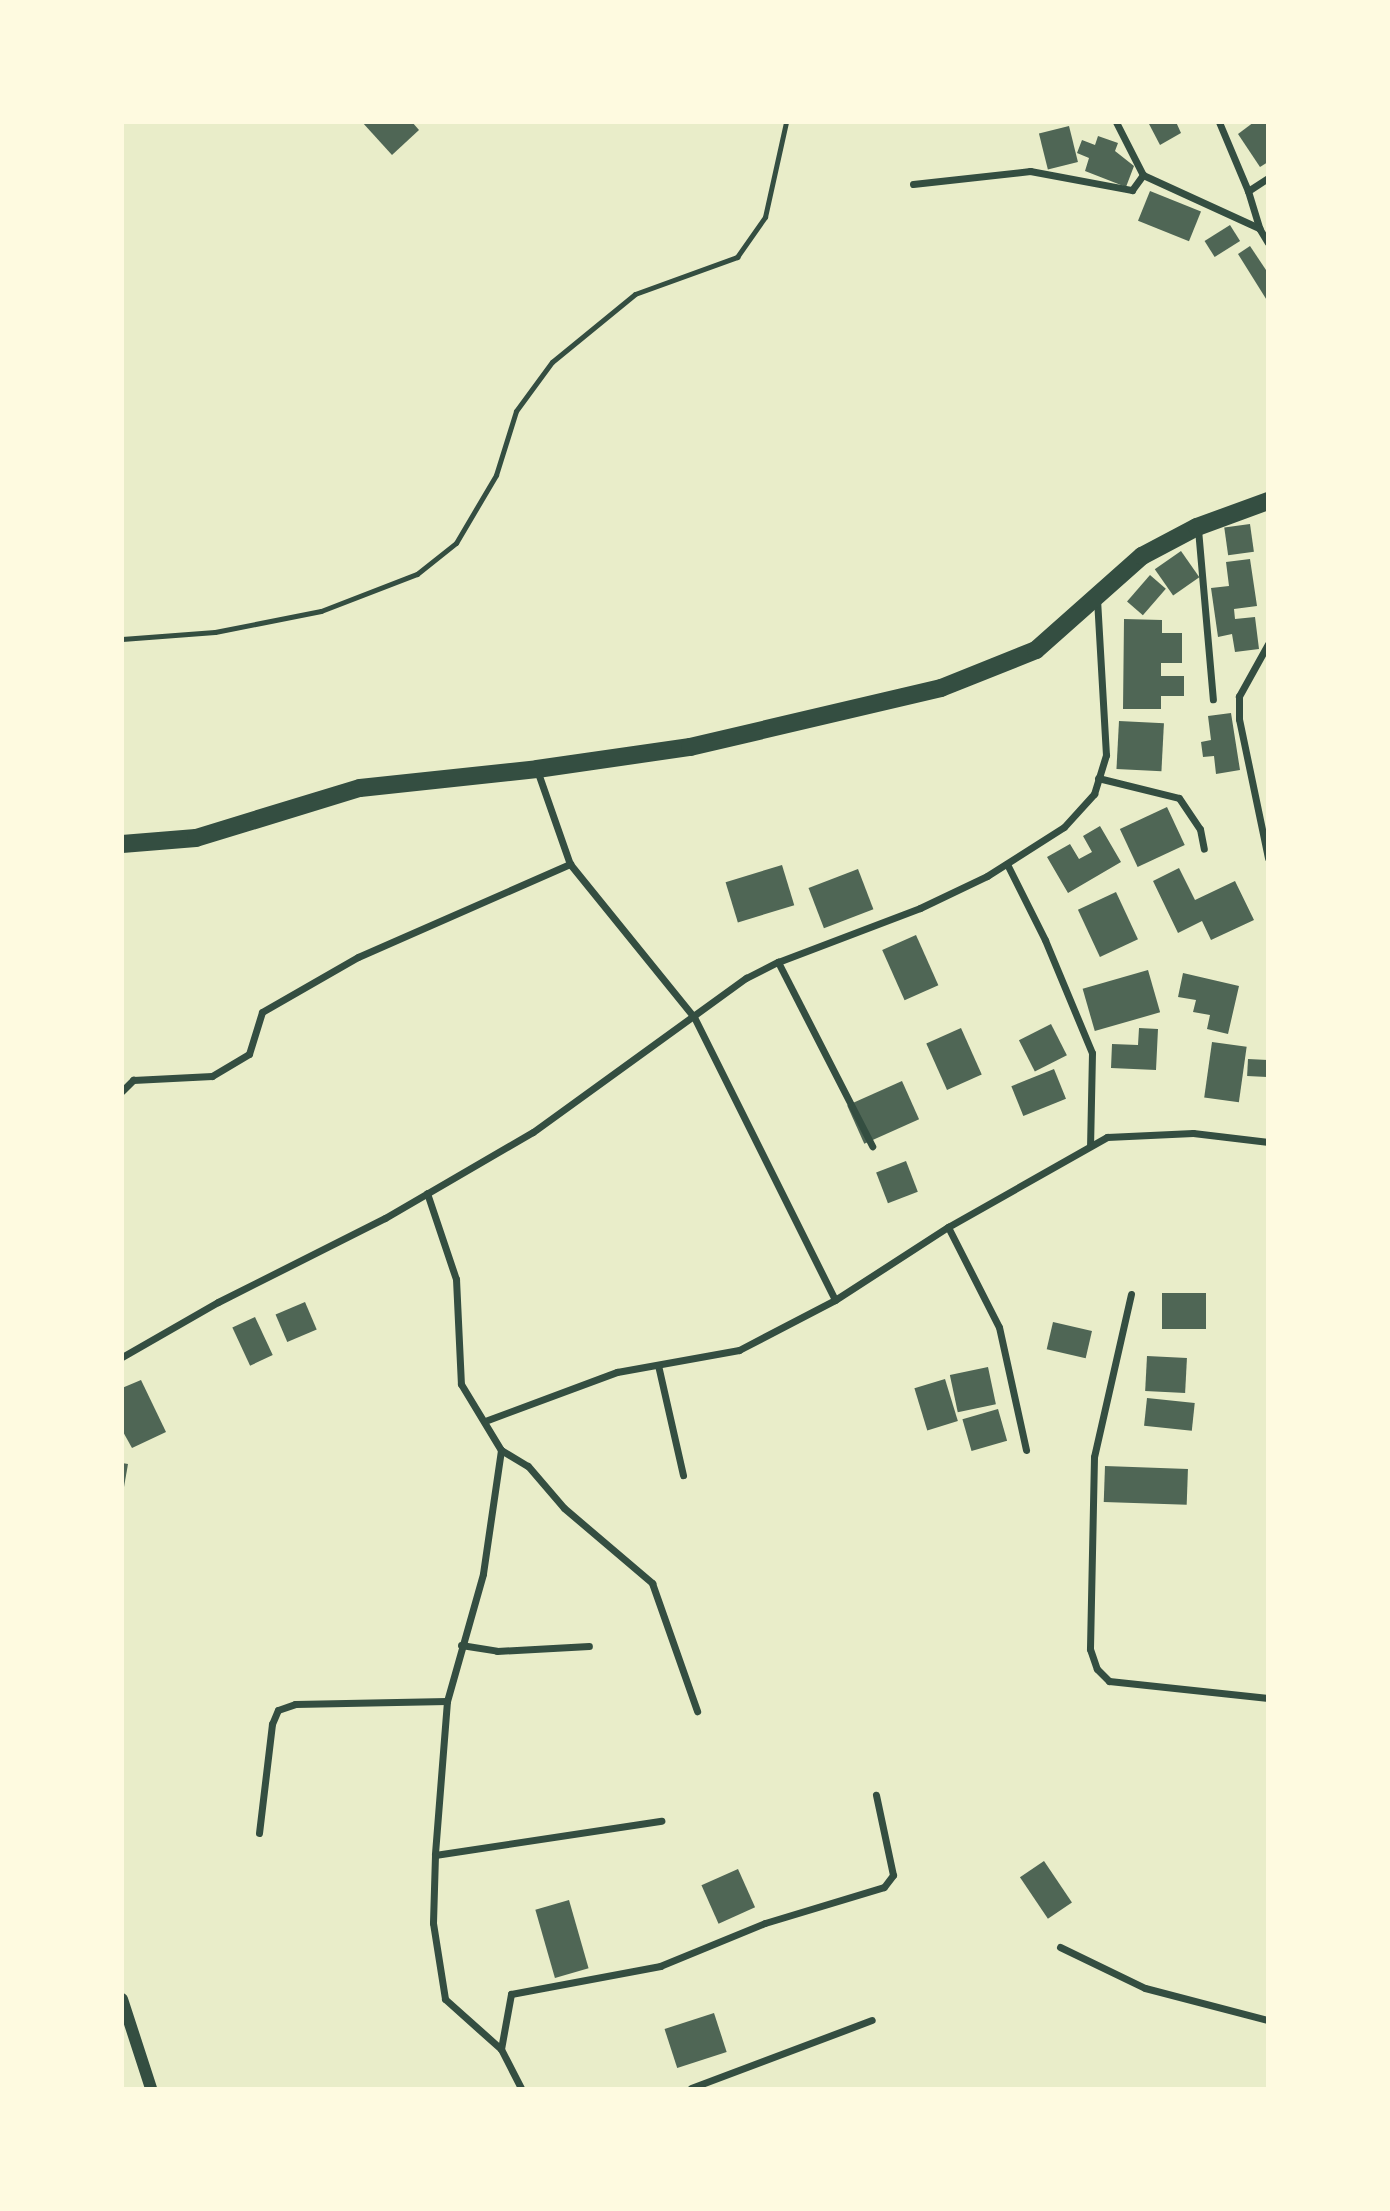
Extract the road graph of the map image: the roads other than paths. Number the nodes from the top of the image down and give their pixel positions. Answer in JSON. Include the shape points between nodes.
{"nodes":[{"id":1,"x":786,"y":122,"type":"edge"},
{"id":2,"x":1116,"y":122,"type":"edge"},
{"id":3,"x":1219,"y":122,"type":"edge"},
{"id":4,"x":1143,"y":174,"type":"junction"},
{"id":5,"x":1268,"y":178,"type":"edge"},
{"id":6,"x":913,"y":184,"type":"dead end"},
{"id":7,"x":1248,"y":191,"type":"junction"},
{"id":8,"x":1259,"y":228,"type":"junction"},
{"id":9,"x":1268,"y":243,"type":"edge"},
{"id":10,"x":1268,"y":500,"type":"edge"},
{"id":11,"x":1197,"y":527,"type":"junction"},
{"id":12,"x":1097,"y":596,"type":"junction"},
{"id":13,"x":122,"y":639,"type":"edge"},
{"id":14,"x":1268,"y":644,"type":"edge"},
{"id":15,"x":1213,"y":699,"type":"dead end"},
{"id":16,"x":537,"y":769,"type":"junction"},
{"id":17,"x":1098,"y":778,"type":"junction"},
{"id":18,"x":122,"y":844,"type":"edge"},
{"id":19,"x":1204,"y":849,"type":"dead end"},
{"id":20,"x":1268,"y":858,"type":"edge"},
{"id":21,"x":570,"y":864,"type":"junction"},
{"id":22,"x":1007,"y":864,"type":"junction"},
{"id":23,"x":778,"y":962,"type":"junction"},
{"id":24,"x":694,"y":1017,"type":"junction"},
{"id":25,"x":122,"y":1091,"type":"edge"},
{"id":26,"x":1268,"y":1142,"type":"edge"},
{"id":27,"x":1090,"y":1145,"type":"junction"},
{"id":28,"x":872,"y":1146,"type":"dead end"},
{"id":29,"x":427,"y":1193,"type":"junction"},
{"id":30,"x":948,"y":1227,"type":"junction"},
{"id":31,"x":1132,"y":1294,"type":"dead end"},
{"id":32,"x":835,"y":1300,"type":"junction"},
{"id":33,"x":122,"y":1357,"type":"edge"},
{"id":34,"x":658,"y":1365,"type":"junction"},
{"id":35,"x":485,"y":1421,"type":"junction"},
{"id":36,"x":501,"y":1450,"type":"junction"},
{"id":37,"x":1026,"y":1450,"type":"dead end"},
{"id":38,"x":683,"y":1475,"type":"dead end"},
{"id":39,"x":461,"y":1645,"type":"junction"},
{"id":40,"x":589,"y":1646,"type":"dead end"},
{"id":41,"x":1268,"y":1698,"type":"edge"},
{"id":42,"x":447,"y":1701,"type":"junction"},
{"id":43,"x":697,"y":1711,"type":"dead end"},
{"id":44,"x":876,"y":1795,"type":"dead end"},
{"id":45,"x":662,"y":1821,"type":"dead end"},
{"id":46,"x":258,"y":1833,"type":"dead end"},
{"id":47,"x":435,"y":1855,"type":"junction"},
{"id":48,"x":1060,"y":1947,"type":"dead end"},
{"id":49,"x":123,"y":2000,"type":"edge"},
{"id":50,"x":872,"y":2020,"type":"dead end"},
{"id":51,"x":1268,"y":2020,"type":"edge"},
{"id":52,"x":501,"y":2049,"type":"junction"},
{"id":53,"x":151,"y":2088,"type":"edge"},
{"id":54,"x":521,"y":2088,"type":"edge"},
{"id":55,"x":691,"y":2088,"type":"edge"}],
"edges":[{"from":1,"to":13,"type":"lane","via":[[765,217],[737,257],[635,294],[552,362],[516,411],[496,475],[456,543],[417,574],[321,611],[215,632]]},
{"from":2,"to":4,"type":"street"},
{"from":3,"to":7,"type":"street"},
{"from":4,"to":6,"type":"street","via":[[1132,190],[1030,171]]},
{"from":4,"to":8,"type":"street"},
{"from":5,"to":7,"type":"street"},
{"from":7,"to":8,"type":"street"},
{"from":8,"to":9,"type":"street"},
{"from":10,"to":11,"type":"main road"},
{"from":11,"to":12,"type":"main road","via":[[1142,555]]},
{"from":11,"to":15,"type":"street"},
{"from":12,"to":16,"type":"main road","via":[[1036,650],[941,688],[690,747]]},
{"from":12,"to":17,"type":"street","via":[[1106,755]]},
{"from":14,"to":20,"type":"street","via":[[1239,696],[1239,719]]},
{"from":16,"to":18,"type":"main road","via":[[360,788],[196,838]]},
{"from":16,"to":21,"type":"street"},
{"from":17,"to":19,"type":"street","via":[[1179,798],[1200,829]]},
{"from":17,"to":22,"type":"street","via":[[1094,794],[1064,827]]},
{"from":21,"to":24,"type":"street"},
{"from":21,"to":25,"type":"street","via":[[358,957],[262,1012],[249,1054],[212,1076],[133,1080]]},
{"from":22,"to":23,"type":"street","via":[[920,908]]},
{"from":22,"to":27,"type":"street","via":[[1092,1053]]},
{"from":23,"to":24,"type":"street","via":[[746,978]]},
{"from":23,"to":28,"type":"street"},
{"from":24,"to":29,"type":"street","via":[[533,1132]]},
{"from":24,"to":32,"type":"street"},
{"from":26,"to":27,"type":"street","via":[[1194,1133],[1107,1137]]},
{"from":27,"to":30,"type":"street"},
{"from":29,"to":33,"type":"street"},
{"from":29,"to":35,"type":"street","via":[[456,1279],[461,1384]]},
{"from":30,"to":32,"type":"street"},
{"from":30,"to":37,"type":"street","via":[[999,1327]]},
{"from":31,"to":41,"type":"street","via":[[1094,1457],[1090,1649],[1097,1670],[1109,1681]]},
{"from":32,"to":34,"type":"street","via":[[739,1350]]},
{"from":34,"to":35,"type":"street","via":[[573,1386]]},
{"from":34,"to":38,"type":"street"},
{"from":35,"to":36,"type":"street"},
{"from":36,"to":39,"type":"street","via":[[483,1574]]},
{"from":36,"to":43,"type":"street","via":[[528,1466],[564,1508],[652,1583]]},
{"from":39,"to":40,"type":"street","via":[[497,1651]]},
{"from":39,"to":42,"type":"street"},
{"from":42,"to":46,"type":"street","via":[[295,1704],[278,1710],[272,1724]]},
{"from":42,"to":47,"type":"street"},
{"from":44,"to":52,"type":"street","via":[[893,1875],[884,1887],[765,1923],[660,1966],[511,1994]]},
{"from":45,"to":47,"type":"street"},
{"from":47,"to":52,"type":"street","via":[[433,1923],[444,1999]]},
{"from":48,"to":51,"type":"street","via":[[1145,1988]]},
{"from":49,"to":53,"type":"street"},
{"from":50,"to":55,"type":"street"},
{"from":52,"to":54,"type":"street"}]}
